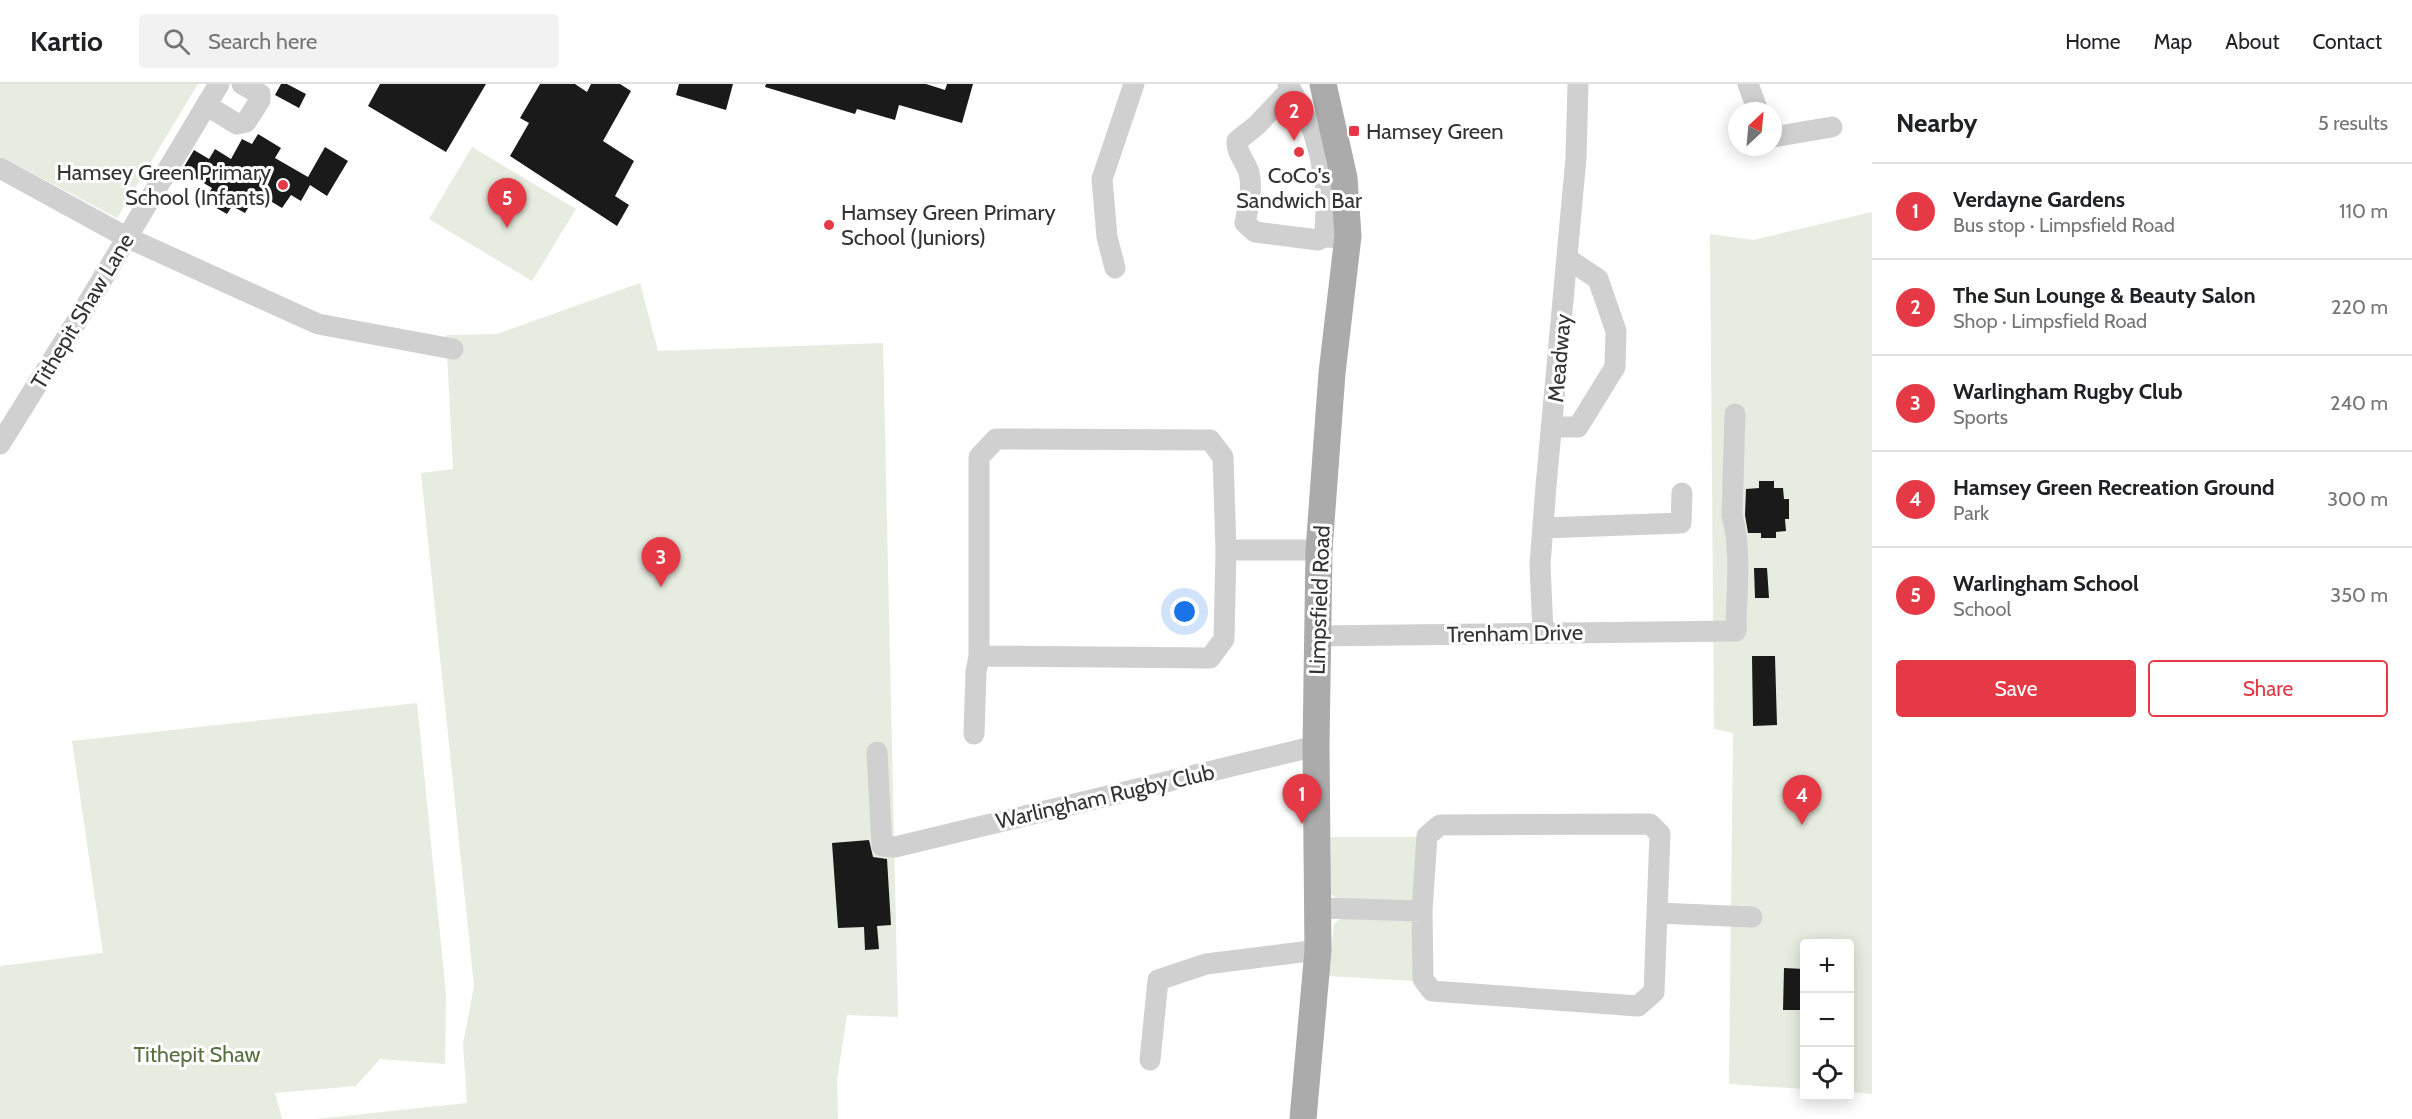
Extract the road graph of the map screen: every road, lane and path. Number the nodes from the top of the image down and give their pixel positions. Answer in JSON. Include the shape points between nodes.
{"nodes":[{"id":1,"x":219,"y":84,"type":"edge"},
{"id":2,"x":242,"y":84,"type":"edge"},
{"id":3,"x":1134,"y":84,"type":"edge"},
{"id":4,"x":1323,"y":84,"type":"edge"},
{"id":5,"x":1578,"y":84,"type":"edge"},
{"id":6,"x":1748,"y":84,"type":"edge"},
{"id":7,"x":1289,"y":87,"type":"edge"},
{"id":8,"x":1755,"y":102,"type":"edge"},
{"id":9,"x":206,"y":105,"type":"junction"},
{"id":10,"x":1832,"y":127,"type":"dead end"},
{"id":11,"x":1782,"y":135,"type":"edge"},
{"id":12,"x":0,"y":168,"type":"edge"},
{"id":13,"x":126,"y":237,"type":"junction"},
{"id":14,"x":1337,"y":237,"type":"junction"},
{"id":15,"x":1568,"y":259,"type":"junction"},
{"id":16,"x":1115,"y":268,"type":"dead end"},
{"id":17,"x":453,"y":349,"type":"dead end"},
{"id":18,"x":1735,"y":414,"type":"dead end"},
{"id":19,"x":1552,"y":427,"type":"junction"},
{"id":20,"x":0,"y":444,"type":"edge"},
{"id":21,"x":1682,"y":493,"type":"dead end"},
{"id":22,"x":1543,"y":528,"type":"junction"},
{"id":23,"x":1226,"y":550,"type":"junction"},
{"id":24,"x":1319,"y":550,"type":"junction"},
{"id":25,"x":1543,"y":633,"type":"junction"},
{"id":26,"x":1317,"y":636,"type":"junction"},
{"id":27,"x":979,"y":656,"type":"junction"},
{"id":28,"x":974,"y":734,"type":"dead end"},
{"id":29,"x":1316,"y":746,"type":"junction"},
{"id":30,"x":877,"y":752,"type":"dead end"},
{"id":31,"x":1318,"y":908,"type":"junction"},
{"id":32,"x":1422,"y":911,"type":"junction"},
{"id":33,"x":1657,"y":913,"type":"junction"},
{"id":34,"x":1752,"y":917,"type":"dead end"},
{"id":35,"x":1318,"y":950,"type":"junction"},
{"id":36,"x":1150,"y":1060,"type":"dead end"},
{"id":37,"x":1303,"y":1119,"type":"edge"}],
"edges":[{"from":1,"to":9,"type":"street","name":"Tithepit Shaw Lane"},
{"from":2,"to":9,"type":"street","via":[[260,94],[246,122],[237,124]]},
{"from":3,"to":16,"type":"street","via":[[1102,179],[1107,237]]},
{"from":4,"to":14,"type":"main road","name":"Limpsfield Road","via":[[1344,178]]},
{"from":5,"to":15,"type":"street","name":"Meadway"},
{"from":6,"to":8,"type":"street"},
{"from":7,"to":14,"type":"street","via":[[1320,156]]},
{"from":7,"to":14,"type":"street","via":[[1257,125],[1237,141],[1236,148],[1249,175],[1245,223],[1254,232],[1318,240]]},
{"from":9,"to":13,"type":"street","name":"Tithepit Shaw Lane"},
{"from":10,"to":11,"type":"street"},
{"from":12,"to":13,"type":"street"},
{"from":13,"to":17,"type":"street","via":[[318,324]]},
{"from":13,"to":20,"type":"street","name":"Tithepit Shaw Lane"},
{"from":14,"to":24,"type":"main road","name":"Limpsfield Road"},
{"from":15,"to":19,"type":"street","name":"Meadway"},
{"from":15,"to":19,"type":"street","via":[[1598,279],[1616,331],[1615,367],[1578,427]]},
{"from":18,"to":25,"type":"street","name":"Trenham Drive","via":[[1732,516],[1737,550],[1736,631]]},
{"from":19,"to":22,"type":"street","name":"Meadway"},
{"from":21,"to":22,"type":"street","via":[[1680,523]]},
{"from":22,"to":25,"type":"street","name":"Meadway"},
{"from":23,"to":24,"type":"street"},
{"from":23,"to":27,"type":"street","via":[[1224,639],[1210,658]]},
{"from":23,"to":27,"type":"street","via":[[1223,457],[1210,440],[996,439],[979,457]]},
{"from":24,"to":26,"type":"main road","name":"Limpsfield Road"},
{"from":25,"to":26,"type":"street","name":"Trenham Drive"},
{"from":26,"to":29,"type":"main road","name":"Limpsfield Road"},
{"from":27,"to":28,"type":"street"},
{"from":29,"to":30,"type":"street","name":"Warlingham Rugby Club","via":[[896,847],[882,846]]},
{"from":29,"to":31,"type":"main road","name":"Limpsfield Road"},
{"from":31,"to":32,"type":"street"},
{"from":31,"to":35,"type":"main road","name":"Limpsfield Road"},
{"from":32,"to":33,"type":"street","via":[[1423,979],[1432,991],[1638,1006],[1654,992]]},
{"from":32,"to":33,"type":"street","via":[[1427,836],[1440,825],[1650,824],[1660,834]]},
{"from":33,"to":34,"type":"street"},
{"from":35,"to":36,"type":"street","via":[[1206,964],[1158,980]]},
{"from":35,"to":37,"type":"main road","name":"Limpsfield Road"}]}
